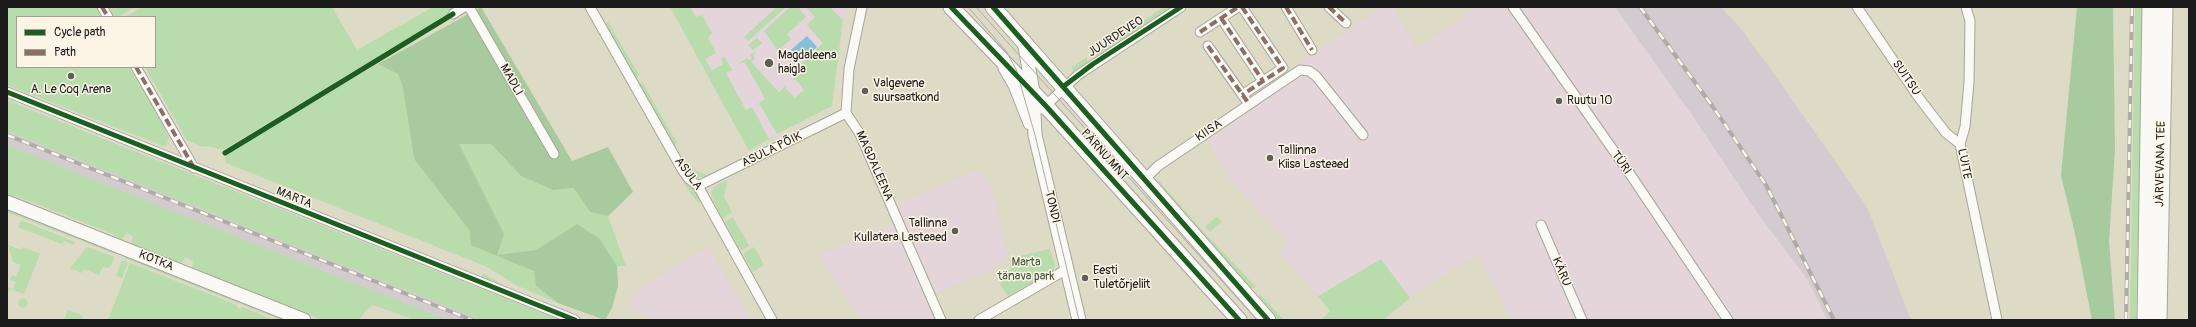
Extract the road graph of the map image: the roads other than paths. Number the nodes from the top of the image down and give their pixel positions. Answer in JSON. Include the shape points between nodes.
{"nodes":[{"id":1,"x":102,"y":7,"type":"edge"},
{"id":2,"x":464,"y":7,"type":"edge"},
{"id":3,"x":469,"y":7,"type":"edge"},
{"id":4,"x":590,"y":7,"type":"edge"},
{"id":5,"x":862,"y":7,"type":"edge"},
{"id":6,"x":951,"y":7,"type":"edge"},
{"id":7,"x":993,"y":7,"type":"edge"},
{"id":8,"x":1181,"y":7,"type":"edge"},
{"id":9,"x":1238,"y":7,"type":"edge"},
{"id":10,"x":1242,"y":7,"type":"edge"},
{"id":11,"x":1286,"y":7,"type":"edge"},
{"id":12,"x":1329,"y":7,"type":"edge"},
{"id":13,"x":1513,"y":7,"type":"edge"},
{"id":14,"x":1857,"y":7,"type":"edge"},
{"id":15,"x":1966,"y":7,"type":"edge"},
{"id":16,"x":2151,"y":7,"type":"edge"},
{"id":17,"x":2164,"y":7,"type":"edge"},
{"id":18,"x":453,"y":14,"type":"dead end"},
{"id":19,"x":107,"y":16,"type":"edge"},
{"id":20,"x":1221,"y":18,"type":"junction"},
{"id":21,"x":1346,"y":23,"type":"dead end"},
{"id":22,"x":1200,"y":32,"type":"dead end"},
{"id":23,"x":1024,"y":41,"type":"junction"},
{"id":24,"x":1208,"y":46,"type":"dead end"},
{"id":25,"x":1312,"y":50,"type":"dead end"},
{"id":26,"x":1001,"y":61,"type":"junction"},
{"id":27,"x":137,"y":68,"type":"edge"},
{"id":28,"x":1263,"y":81,"type":"junction"},
{"id":29,"x":1064,"y":86,"type":"junction"},
{"id":30,"x":7,"y":92,"type":"edge"},
{"id":31,"x":1033,"y":92,"type":"junction"},
{"id":32,"x":1242,"y":95,"type":"junction"},
{"id":33,"x":1249,"y":104,"type":"junction"},
{"id":34,"x":1045,"y":105,"type":"junction"},
{"id":35,"x":846,"y":113,"type":"junction"},
{"id":36,"x":1033,"y":119,"type":"junction"},
{"id":37,"x":1035,"y":135,"type":"junction"},
{"id":38,"x":1363,"y":135,"type":"dead end"},
{"id":39,"x":1960,"y":144,"type":"junction"},
{"id":40,"x":554,"y":154,"type":"dead end"},
{"id":41,"x":194,"y":168,"type":"junction"},
{"id":42,"x":1144,"y":180,"type":"junction"},
{"id":43,"x":698,"y":186,"type":"junction"},
{"id":44,"x":7,"y":202,"type":"edge"},
{"id":45,"x":1541,"y":225,"type":"dead end"},
{"id":46,"x":1067,"y":269,"type":"junction"},
{"id":47,"x":304,"y":320,"type":"edge"},
{"id":48,"x":575,"y":320,"type":"edge"},
{"id":49,"x":772,"y":320,"type":"edge"},
{"id":50,"x":940,"y":320,"type":"edge"},
{"id":51,"x":978,"y":320,"type":"edge"},
{"id":52,"x":1080,"y":320,"type":"edge"},
{"id":53,"x":1238,"y":320,"type":"edge"},
{"id":54,"x":1268,"y":320,"type":"edge"},
{"id":55,"x":1582,"y":320,"type":"edge"},
{"id":56,"x":1728,"y":320,"type":"edge"},
{"id":57,"x":1997,"y":320,"type":"edge"},
{"id":58,"x":2146,"y":320,"type":"edge"},
{"id":59,"x":2158,"y":320,"type":"edge"}],
"edges":[{"from":1,"to":19,"type":"street"},
{"from":2,"to":18,"type":"street"},
{"from":3,"to":40,"type":"street","name":"MADLI"},
{"from":4,"to":43,"type":"street","name":"ASULA","via":[[683,171]]},
{"from":5,"to":35,"type":"street","via":[[849,69]]},
{"from":6,"to":26,"type":"main road","name":"PÄRNU MNT"},
{"from":7,"to":23,"type":"main road","name":"PÄRNU MNT"},
{"from":8,"to":29,"type":"street","name":"JUURDEVEO","via":[[1093,64]]},
{"from":9,"to":20,"type":"street"},
{"from":10,"to":28,"type":"street","via":[[1283,68]]},
{"from":11,"to":25,"type":"street"},
{"from":12,"to":21,"type":"street"},
{"from":13,"to":56,"type":"street","name":"TÜRI"},
{"from":14,"to":39,"type":"street","name":"SUITSU","via":[[1919,98],[1946,133]]},
{"from":15,"to":39,"type":"street","name":"LUITE","via":[[1970,21],[1969,82]]},
{"from":16,"to":58,"type":"highway","name":"JÄRVEVANA TEE"},
{"from":17,"to":59,"type":"highway","name":"JÄRVEVANA TEE"},
{"from":20,"to":22,"type":"street"},
{"from":20,"to":28,"type":"street"},
{"from":23,"to":29,"type":"main road","name":"PÄRNU MNT"},
{"from":23,"to":31,"type":"street","name":"TONDI"},
{"from":24,"to":32,"type":"street"},
{"from":26,"to":31,"type":"main road","name":"PÄRNU MNT"},
{"from":26,"to":37,"type":"street"},
{"from":27,"to":41,"type":"street"},
{"from":28,"to":32,"type":"street"},
{"from":29,"to":34,"type":"street","name":"JUURDEVEO"},
{"from":29,"to":42,"type":"main road","name":"PÄRNU MNT"},
{"from":30,"to":41,"type":"street","name":"MARTA"},
{"from":31,"to":34,"type":"main road","name":"PÄRNU MNT"},
{"from":31,"to":36,"type":"street","name":"TONDI"},
{"from":32,"to":33,"type":"street"},
{"from":33,"to":38,"type":"street","name":"KIISA","via":[[1300,70],[1309,71],[1316,76]]},
{"from":33,"to":42,"type":"street","name":"KIISA","via":[[1158,166]]},
{"from":34,"to":36,"type":"street","name":"JUURDEVEO"},
{"from":34,"to":53,"type":"main road","name":"PÄRNU MNT"},
{"from":35,"to":43,"type":"street","name":"ASULA PÕIK"},
{"from":35,"to":50,"type":"street","name":"MAGDALEENA","via":[[860,134]]},
{"from":36,"to":37,"type":"street","name":"TONDI"},
{"from":37,"to":46,"type":"street","name":"TONDI"},
{"from":39,"to":57,"type":"street","name":"LUITE"},
{"from":41,"to":48,"type":"street","name":"MARTA"},
{"from":42,"to":54,"type":"main road","name":"PÄRNU MNT"},
{"from":43,"to":49,"type":"street","name":"ASULA"},
{"from":44,"to":47,"type":"street","name":"KOTKA"},
{"from":45,"to":55,"type":"street","name":"KÄRU"},
{"from":46,"to":51,"type":"street"},
{"from":46,"to":52,"type":"street","name":"TONDI"}]}
